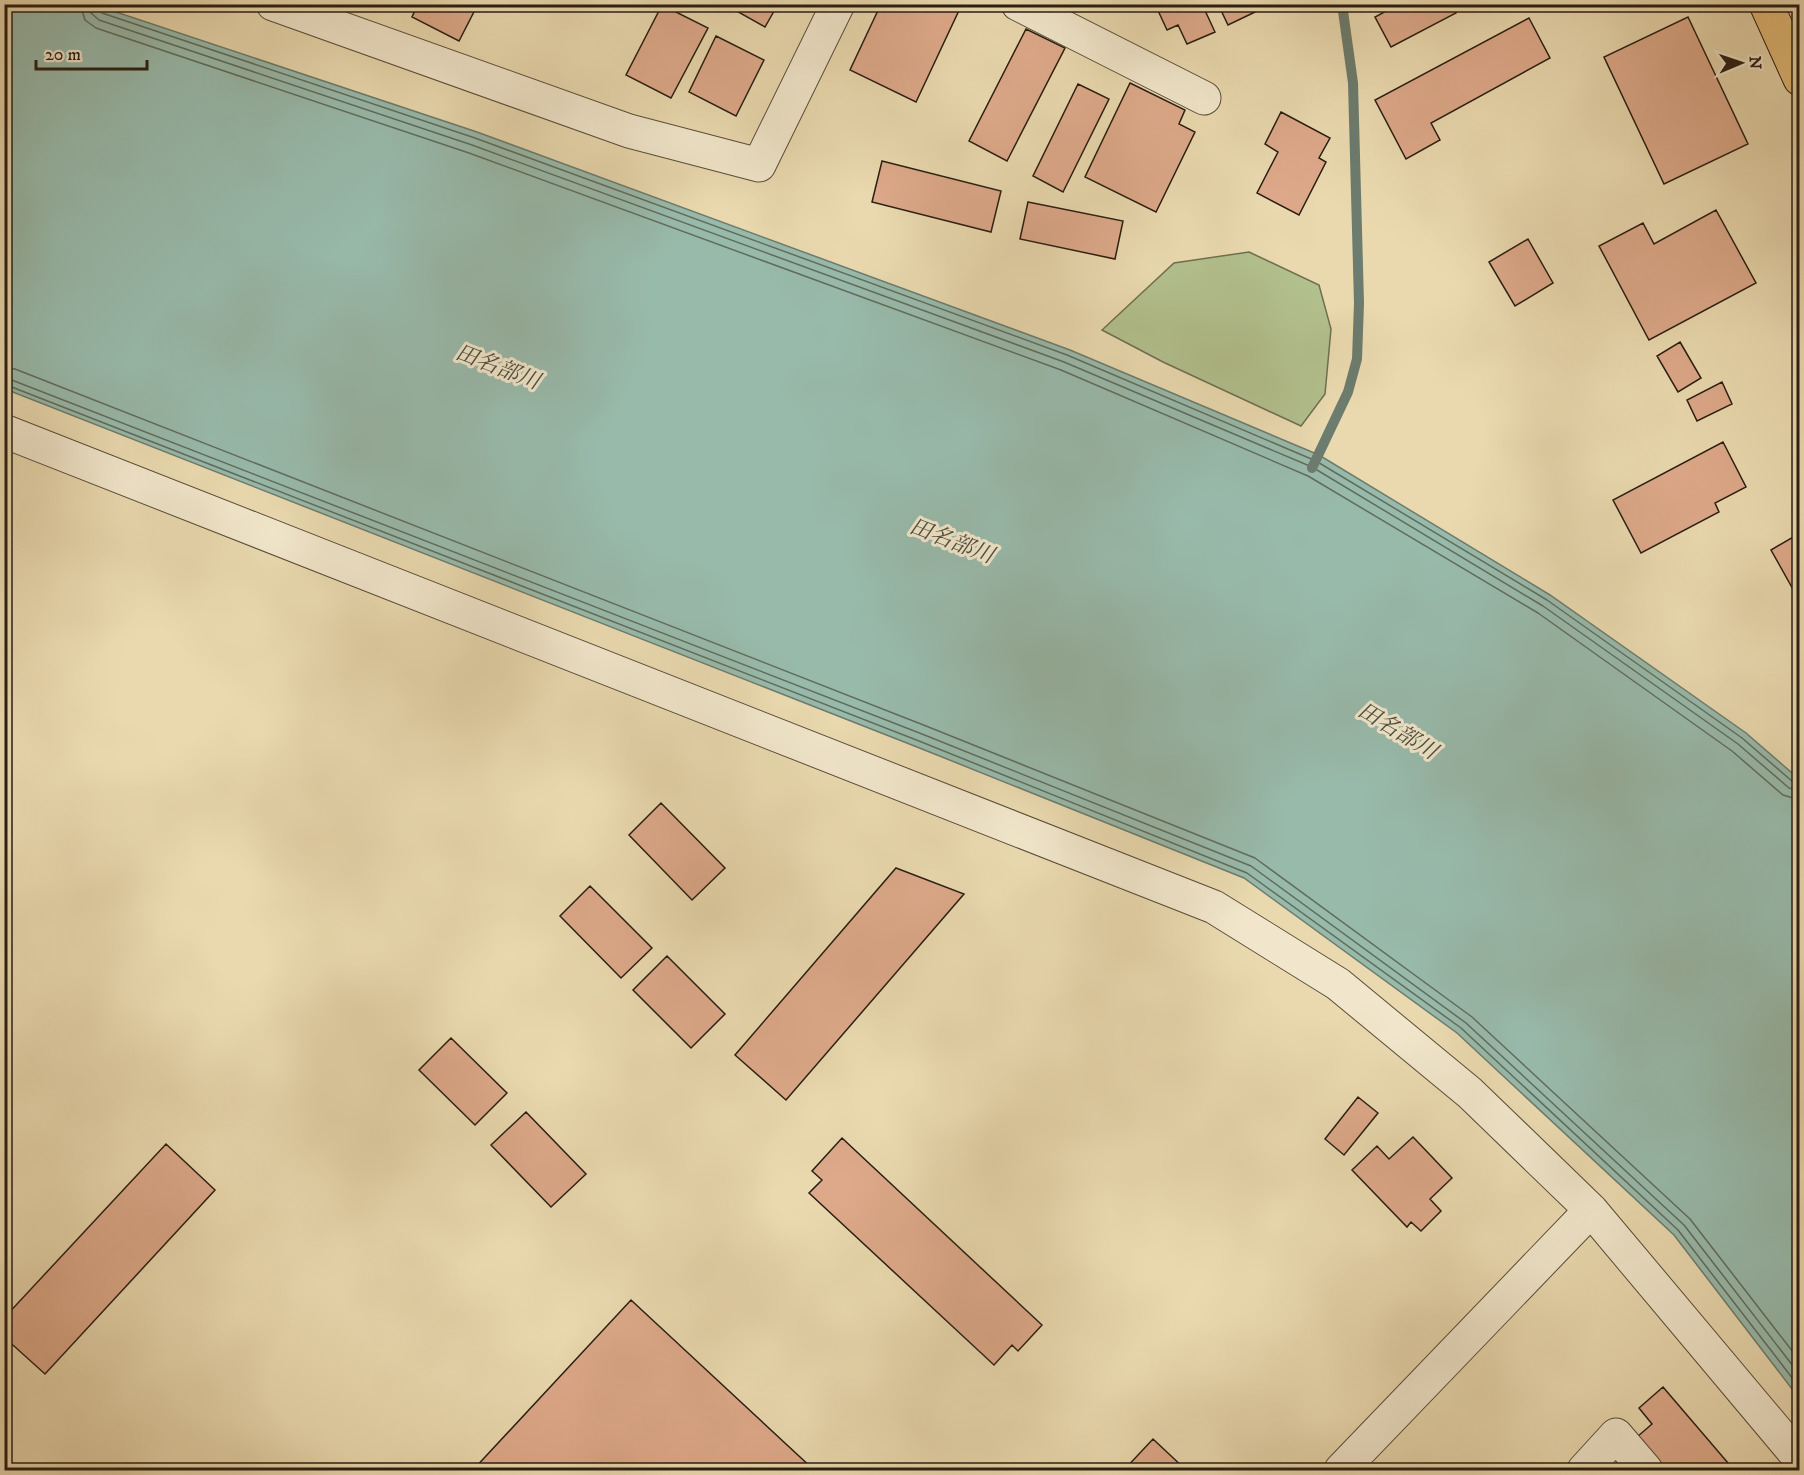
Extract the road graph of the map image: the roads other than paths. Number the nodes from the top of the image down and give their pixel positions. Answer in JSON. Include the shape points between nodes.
{"nodes":[{"id":1,"x":273,"y":4,"type":"edge"},
{"id":2,"x":838,"y":4,"type":"edge"},
{"id":3,"x":1018,"y":4,"type":"edge"},
{"id":4,"x":1766,"y":4,"type":"edge"},
{"id":5,"x":1800,"y":79,"type":"edge"},
{"id":6,"x":1204,"y":98,"type":"dead end"},
{"id":7,"x":4,"y":431,"type":"edge"},
{"id":8,"x":1591,"y":1210,"type":"junction"},
{"id":9,"x":1800,"y":1459,"type":"edge"},
{"id":10,"x":1341,"y":1470,"type":"edge"},
{"id":11,"x":1584,"y":1470,"type":"edge"},
{"id":12,"x":1646,"y":1470,"type":"edge"}],
"edges":[{"from":1,"to":2,"type":"street","via":[[629,131],[759,165]]},
{"from":3,"to":6,"type":"street"},
{"from":4,"to":5,"type":"highway"},
{"from":7,"to":8,"type":"street","via":[[1214,907],[1338,984],[1470,1094]]},
{"from":8,"to":9,"type":"street"},
{"from":8,"to":10,"type":"street"},
{"from":11,"to":12,"type":"street","via":[[1616,1435]]}]}
